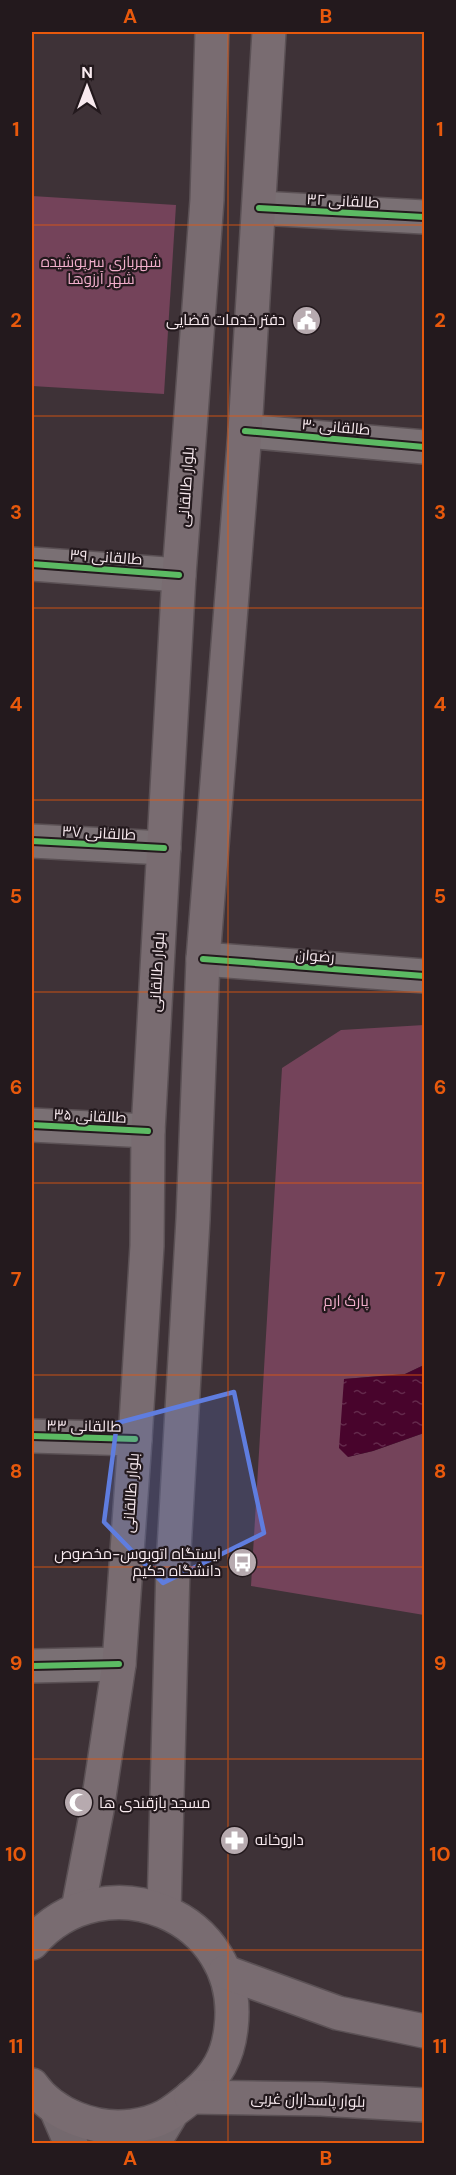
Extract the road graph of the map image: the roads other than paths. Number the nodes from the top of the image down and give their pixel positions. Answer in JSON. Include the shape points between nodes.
{"nodes":[{"id":1,"x":212,"y":32,"type":"edge"},
{"id":2,"x":269,"y":32,"type":"edge"},
{"id":3,"x":259,"y":208,"type":"junction"},
{"id":4,"x":424,"y":217,"type":"edge"},
{"id":5,"x":245,"y":431,"type":"junction"},
{"id":6,"x":424,"y":447,"type":"edge"},
{"id":7,"x":32,"y":564,"type":"edge"},
{"id":8,"x":179,"y":574,"type":"junction"},
{"id":9,"x":32,"y":841,"type":"edge"},
{"id":10,"x":164,"y":848,"type":"junction"},
{"id":11,"x":203,"y":959,"type":"junction"},
{"id":12,"x":424,"y":976,"type":"edge"},
{"id":13,"x":32,"y":1125,"type":"edge"},
{"id":14,"x":148,"y":1131,"type":"junction"},
{"id":15,"x":32,"y":1436,"type":"edge"},
{"id":16,"x":135,"y":1439,"type":"junction"},
{"id":17,"x":119,"y":1664,"type":"junction"},
{"id":18,"x":32,"y":1666,"type":"edge"},
{"id":19,"x":78,"y":1909,"type":"junction"},
{"id":20,"x":164,"y":1911,"type":"junction"},
{"id":21,"x":35,"y":1936,"type":"edge"},
{"id":22,"x":225,"y":1972,"type":"junction"},
{"id":23,"x":424,"y":2031,"type":"edge"},
{"id":24,"x":32,"y":2085,"type":"edge"},
{"id":25,"x":424,"y":2105,"type":"edge"},
{"id":26,"x":180,"y":2107,"type":"junction"},
{"id":27,"x":56,"y":2109,"type":"junction"},
{"id":28,"x":70,"y":2144,"type":"edge"},
{"id":29,"x":153,"y":2144,"type":"edge"}],
"edges":[{"from":1,"to":8,"type":"main road","name":"بلوار طالقانی","via":[[207,200]]},
{"from":2,"to":3,"type":"main road"},
{"from":3,"to":4,"type":"street","name":"طالقانی ۳۲"},
{"from":3,"to":5,"type":"main road"},
{"from":5,"to":6,"type":"street","name":"طالقانی ۳۰"},
{"from":5,"to":11,"type":"main road"},
{"from":7,"to":8,"type":"street","name":"طالقانی ۳۹"},
{"from":8,"to":10,"type":"main road","name":"بلوار طالقانی"},
{"from":9,"to":10,"type":"street","name":"طالقانی ۳۷"},
{"from":10,"to":14,"type":"main road","name":"بلوار طالقانی"},
{"from":11,"to":12,"type":"street","name":"رضوان"},
{"from":11,"to":20,"type":"main road","via":[[173,1566]]},
{"from":13,"to":14,"type":"street","name":"طالقانی ۳۵"},
{"from":14,"to":16,"type":"main road","name":"بلوار طالقانی","via":[[147,1246]]},
{"from":15,"to":16,"type":"street","name":"طالقانی ۳۳"},
{"from":16,"to":17,"type":"main road","name":"بلوار طالقانی"},
{"from":17,"to":18,"type":"street"},
{"from":17,"to":19,"type":"main road","name":"بلوار طالقانی"},
{"from":19,"to":20,"type":"main road","via":[[121,1901]]},
{"from":19,"to":21,"type":"main road"},
{"from":20,"to":22,"type":"main road","via":[[189,1925],[210,1947]]},
{"from":22,"to":23,"type":"main road","via":[[338,2013]]},
{"from":22,"to":26,"type":"main road","via":[[233,2017],[223,2060],[212,2080]]},
{"from":24,"to":27,"type":"main road"},
{"from":25,"to":26,"type":"main road","name":"بلوار پاسداران غربی","via":[[321,2099]]},
{"from":26,"to":27,"type":"main road","via":[[148,2124],[124,2127],[78,2120]]},
{"from":26,"to":29,"type":"main road"},
{"from":27,"to":28,"type":"main road"}]}
